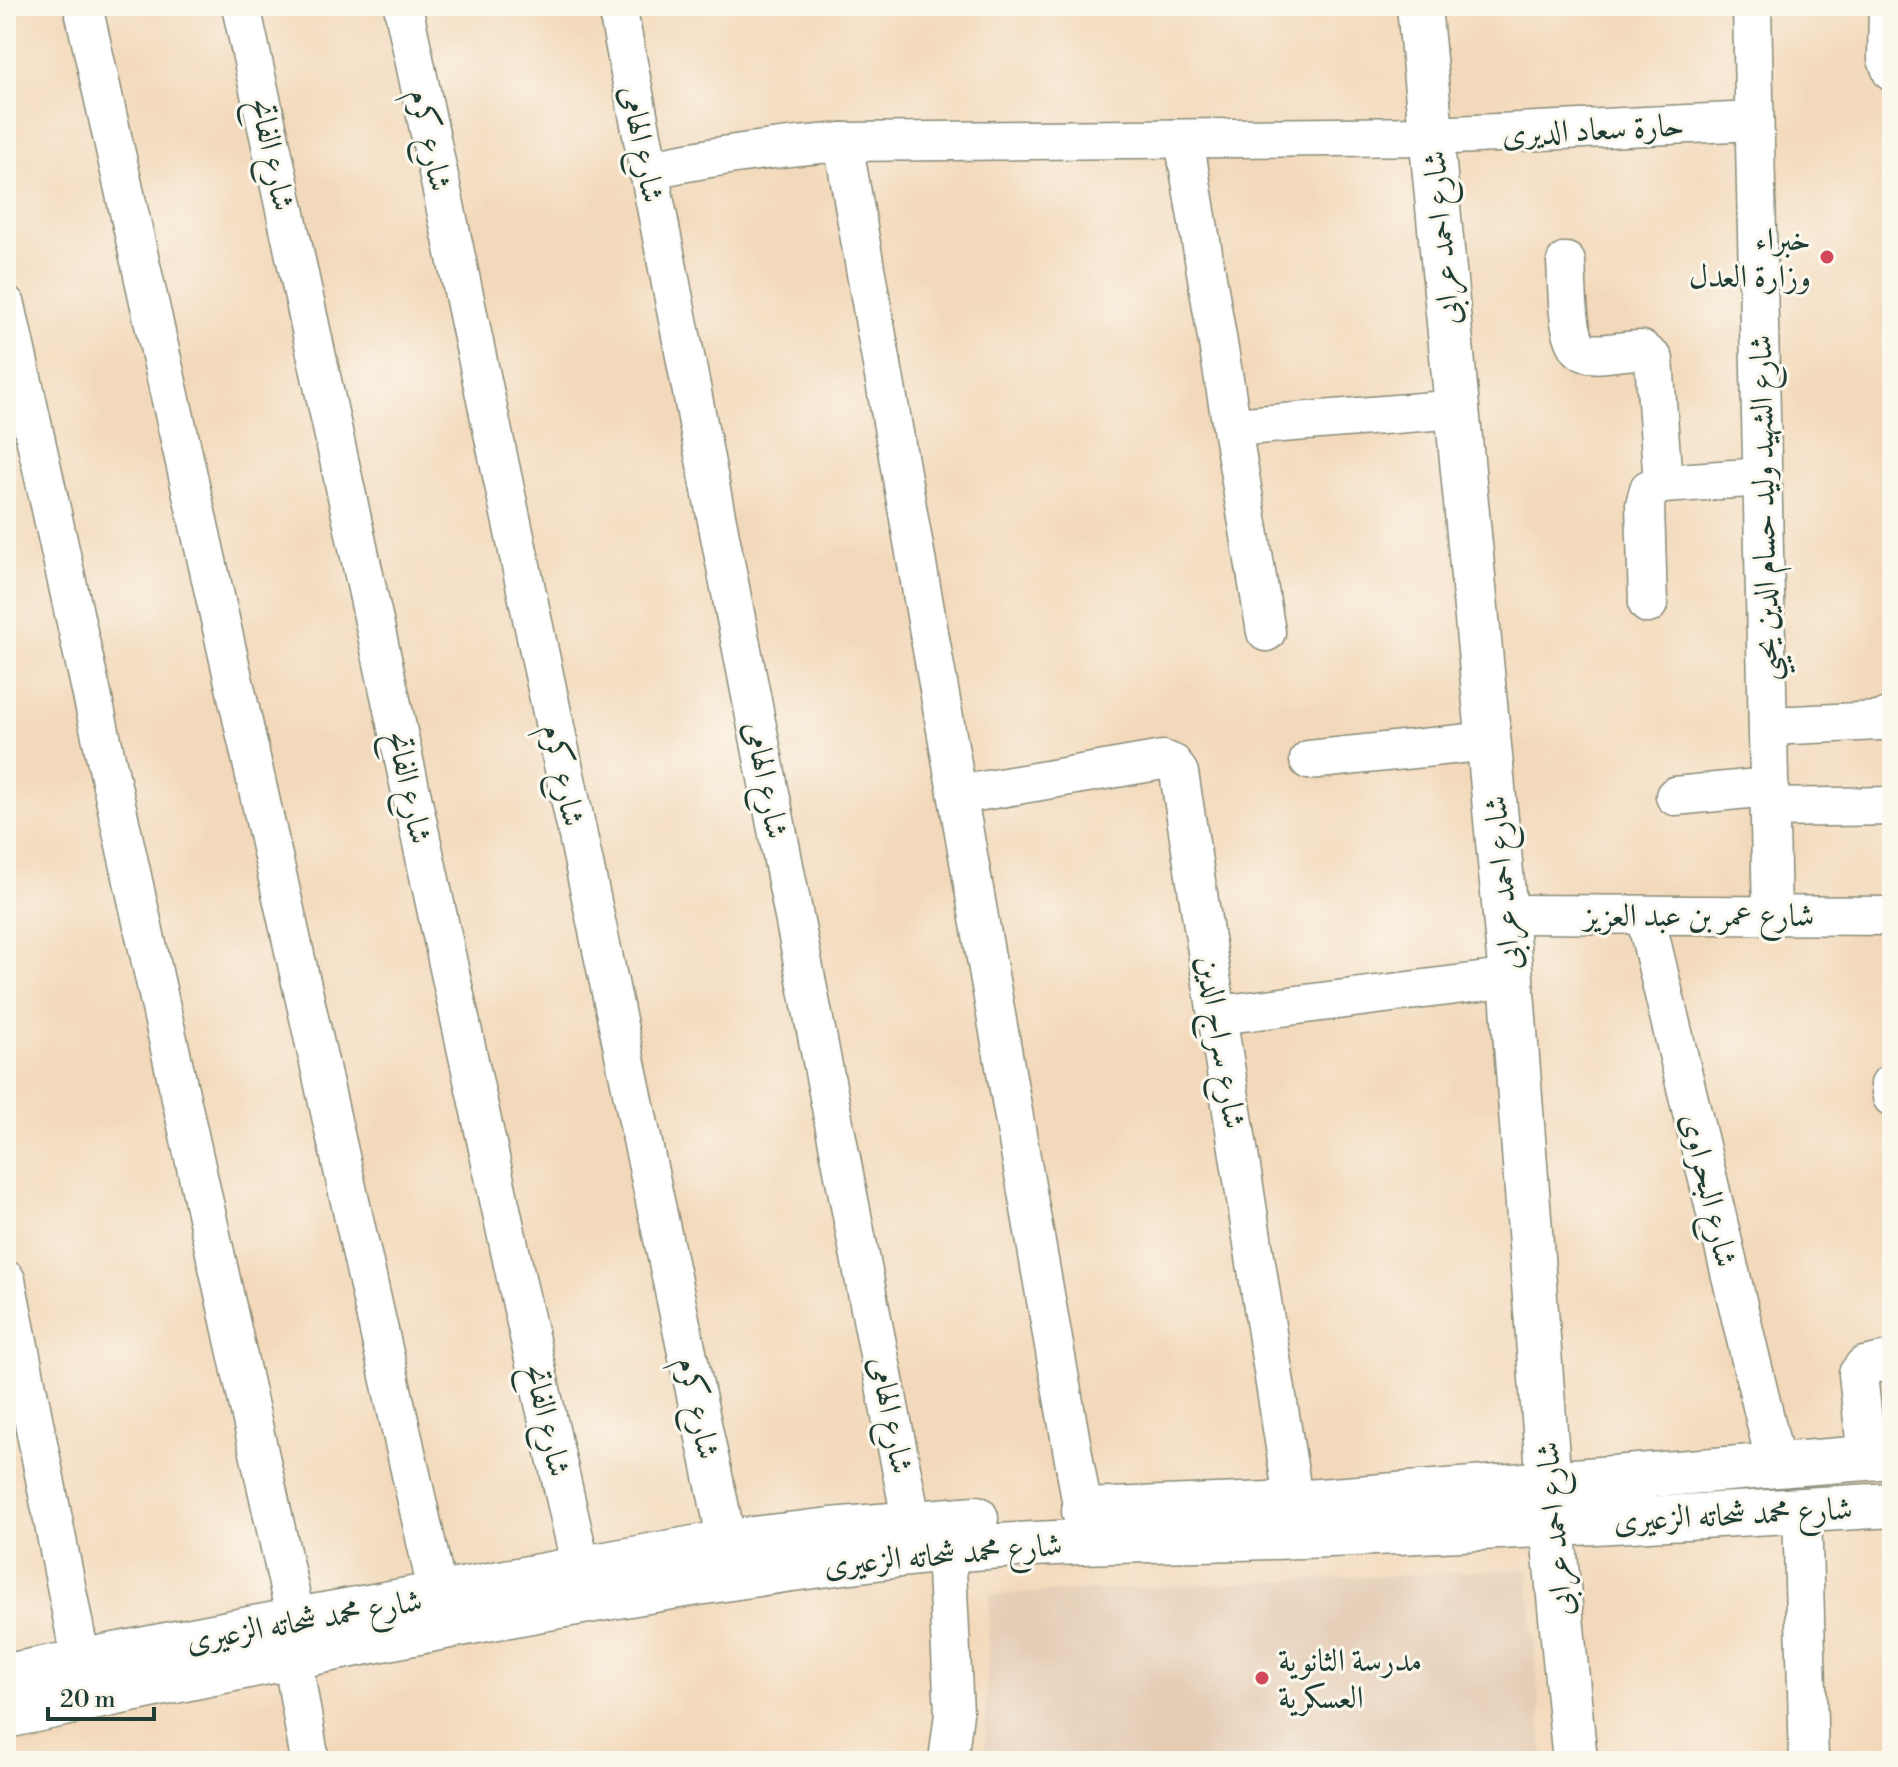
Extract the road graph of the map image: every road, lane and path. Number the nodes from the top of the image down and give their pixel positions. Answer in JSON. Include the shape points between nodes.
{"nodes":[{"id":1,"x":83,"y":6,"type":"edge"},
{"id":2,"x":241,"y":6,"type":"edge"},
{"id":3,"x":403,"y":6,"type":"edge"},
{"id":4,"x":617,"y":6,"type":"edge"},
{"id":5,"x":1419,"y":6,"type":"edge"},
{"id":6,"x":1752,"y":6,"type":"edge"},
{"id":7,"x":1888,"y":6,"type":"edge"},
{"id":8,"x":1892,"y":72,"type":"edge"},
{"id":9,"x":1754,"y":121,"type":"junction"},
{"id":10,"x":1432,"y":136,"type":"junction"},
{"id":11,"x":1184,"y":139,"type":"junction"},
{"id":12,"x":843,"y":142,"type":"junction"},
{"id":13,"x":647,"y":170,"type":"junction"},
{"id":14,"x":1566,"y":262,"type":"dead end"},
{"id":15,"x":6,"y":305,"type":"edge"},
{"id":16,"x":1458,"y":409,"type":"junction"},
{"id":17,"x":17,"y":414,"type":"edge"},
{"id":18,"x":1232,"y":427,"type":"junction"},
{"id":19,"x":1762,"y":477,"type":"junction"},
{"id":20,"x":1663,"y":484,"type":"junction"},
{"id":21,"x":1648,"y":604,"type":"dead end"},
{"id":22,"x":1266,"y":632,"type":"dead end"},
{"id":23,"x":1892,"y":715,"type":"edge"},
{"id":24,"x":1768,"y":726,"type":"junction"},
{"id":25,"x":1489,"y":741,"type":"junction"},
{"id":26,"x":1309,"y":760,"type":"dead end"},
{"id":27,"x":959,"y":795,"type":"junction"},
{"id":28,"x":1675,"y":796,"type":"dead end"},
{"id":29,"x":1770,"y":797,"type":"junction"},
{"id":30,"x":1892,"y":806,"type":"edge"},
{"id":31,"x":1505,"y":914,"type":"junction"},
{"id":32,"x":1645,"y":915,"type":"junction"},
{"id":33,"x":1772,"y":915,"type":"junction"},
{"id":34,"x":1892,"y":916,"type":"edge"},
{"id":35,"x":1511,"y":978,"type":"junction"},
{"id":36,"x":1219,"y":1015,"type":"junction"},
{"id":37,"x":6,"y":1280,"type":"edge"},
{"id":38,"x":1892,"y":1360,"type":"edge"},
{"id":39,"x":1880,"y":1457,"type":"edge"},
{"id":40,"x":1776,"y":1465,"type":"junction"},
{"id":41,"x":1551,"y":1503,"type":"junction"},
{"id":42,"x":1892,"y":1505,"type":"edge"},
{"id":43,"x":1802,"y":1510,"type":"junction"},
{"id":44,"x":1083,"y":1511,"type":"junction"},
{"id":45,"x":1296,"y":1520,"type":"junction"},
{"id":46,"x":727,"y":1542,"type":"junction"},
{"id":47,"x":926,"y":1542,"type":"junction"},
{"id":48,"x":581,"y":1568,"type":"junction"},
{"id":49,"x":438,"y":1595,"type":"junction"},
{"id":50,"x":294,"y":1638,"type":"junction"},
{"id":51,"x":81,"y":1662,"type":"junction"},
{"id":52,"x":6,"y":1676,"type":"edge"},
{"id":53,"x":6,"y":1716,"type":"edge"},
{"id":54,"x":310,"y":1761,"type":"edge"},
{"id":55,"x":948,"y":1761,"type":"edge"},
{"id":56,"x":1575,"y":1761,"type":"edge"},
{"id":57,"x":1809,"y":1761,"type":"edge"}],
"edges":[{"from":1,"to":49,"type":"street"},
{"from":2,"to":48,"type":"street","name":"شارع الفاتح"},
{"from":3,"to":46,"type":"street","name":"شارع كرم"},
{"from":4,"to":13,"type":"street","name":"شارع الهامى"},
{"from":5,"to":10,"type":"street","name":"شارع احمد عرابى"},
{"from":6,"to":9,"type":"street","name":"شارع الشهيد وليد حسام الدين يحيي"},
{"from":7,"to":8,"type":"street","via":[[1887,59]]},
{"from":9,"to":10,"type":"street","name":"حارة سعاد الديرى"},
{"from":9,"to":19,"type":"street","name":"شارع الشهيد وليد حسام الدين يحيي"},
{"from":10,"to":11,"type":"street","name":"حارة سعاد الديرى"},
{"from":10,"to":16,"type":"street","name":"شارع احمد عرابى"},
{"from":11,"to":12,"type":"street","name":"حارة سعاد الديرى"},
{"from":11,"to":18,"type":"street"},
{"from":12,"to":13,"type":"street","name":"حارة سعاد الديرى","via":[[712,156]]},
{"from":12,"to":27,"type":"street"},
{"from":13,"to":47,"type":"street","name":"شارع الهامى"},
{"from":14,"to":20,"type":"street","via":[[1571,335],[1577,347],[1588,353],[1642,350],[1654,360]]},
{"from":15,"to":17,"type":"street"},
{"from":16,"to":18,"type":"street"},
{"from":16,"to":25,"type":"street","name":"شارع احمد عرابى"},
{"from":17,"to":50,"type":"street"},
{"from":18,"to":22,"type":"street"},
{"from":19,"to":20,"type":"street"},
{"from":19,"to":24,"type":"street","name":"شارع الشهيد وليد حسام الدين يحيي"},
{"from":20,"to":21,"type":"street","via":[[1645,496]]},
{"from":23,"to":24,"type":"street","via":[[1880,721]]},
{"from":24,"to":29,"type":"street","name":"شارع الشهيد وليد حسام الدين يحيي"},
{"from":25,"to":26,"type":"street"},
{"from":25,"to":31,"type":"street","name":"شارع احمد عرابى"},
{"from":27,"to":36,"type":"street","name":"شارع سراج الدين","via":[[1163,760],[1173,764],[1179,773]]},
{"from":27,"to":44,"type":"street"},
{"from":28,"to":29,"type":"street"},
{"from":29,"to":30,"type":"street"},
{"from":29,"to":33,"type":"street","name":"شارع الشهيد وليد حسام الدين يحيي"},
{"from":31,"to":32,"type":"street","name":"شارع عمر بن عبد العزيز"},
{"from":31,"to":35,"type":"street","name":"شارع احمد عرابى"},
{"from":32,"to":33,"type":"street","name":"شارع عمر بن عبد العزيز"},
{"from":32,"to":40,"type":"street","name":"شارع البحراوى"},
{"from":33,"to":34,"type":"street","name":"شارع عمر بن عبد العزيز"},
{"from":35,"to":36,"type":"street"},
{"from":35,"to":41,"type":"street","name":"شارع احمد عرابى"},
{"from":36,"to":45,"type":"street","name":"شارع سراج الدين"},
{"from":37,"to":51,"type":"street"},
{"from":38,"to":39,"type":"street","via":[[1864,1366],[1858,1374]]},
{"from":39,"to":40,"type":"street","name":"شارع محمد شحاته الزعيرى"},
{"from":40,"to":41,"type":"street","name":"شارع محمد شحاته الزعيرى"},
{"from":41,"to":43,"type":"street","name":"شارع محمد شحاته الزعيرى"},
{"from":41,"to":45,"type":"street","name":"شارع محمد شحاته الزعيرى"},
{"from":41,"to":56,"type":"street","name":"شارع احمد عرابى"},
{"from":42,"to":43,"type":"street","name":"شارع محمد شحاته الزعيرى"},
{"from":43,"to":57,"type":"street"},
{"from":44,"to":45,"type":"street","name":"شارع محمد شحاته الزعيرى"},
{"from":44,"to":47,"type":"street","name":"شارع محمد شحاته الزعيرى"},
{"from":45,"to":47,"type":"street","name":"شارع محمد شحاته الزعيرى","via":[[1105,1540]]},
{"from":46,"to":47,"type":"street","name":"شارع محمد شحاته الزعيرى"},
{"from":46,"to":48,"type":"street","name":"شارع محمد شحاته الزعيرى"},
{"from":47,"to":50,"type":"street","name":"شارع محمد شحاته الزعيرى","via":[[517,1614]]},
{"from":47,"to":55,"type":"street","name":"شارع الهامى","via":[[954,1713]]},
{"from":48,"to":49,"type":"street","name":"شارع محمد شحاته الزعيرى"},
{"from":49,"to":50,"type":"street","name":"شارع محمد شحاته الزعيرى"},
{"from":50,"to":51,"type":"street","name":"شارع محمد شحاته الزعيرى"},
{"from":50,"to":53,"type":"street","name":"شارع محمد شحاته الزعيرى"},
{"from":50,"to":54,"type":"street"},
{"from":51,"to":52,"type":"street","name":"شارع محمد شحاته الزعيرى"}]}
